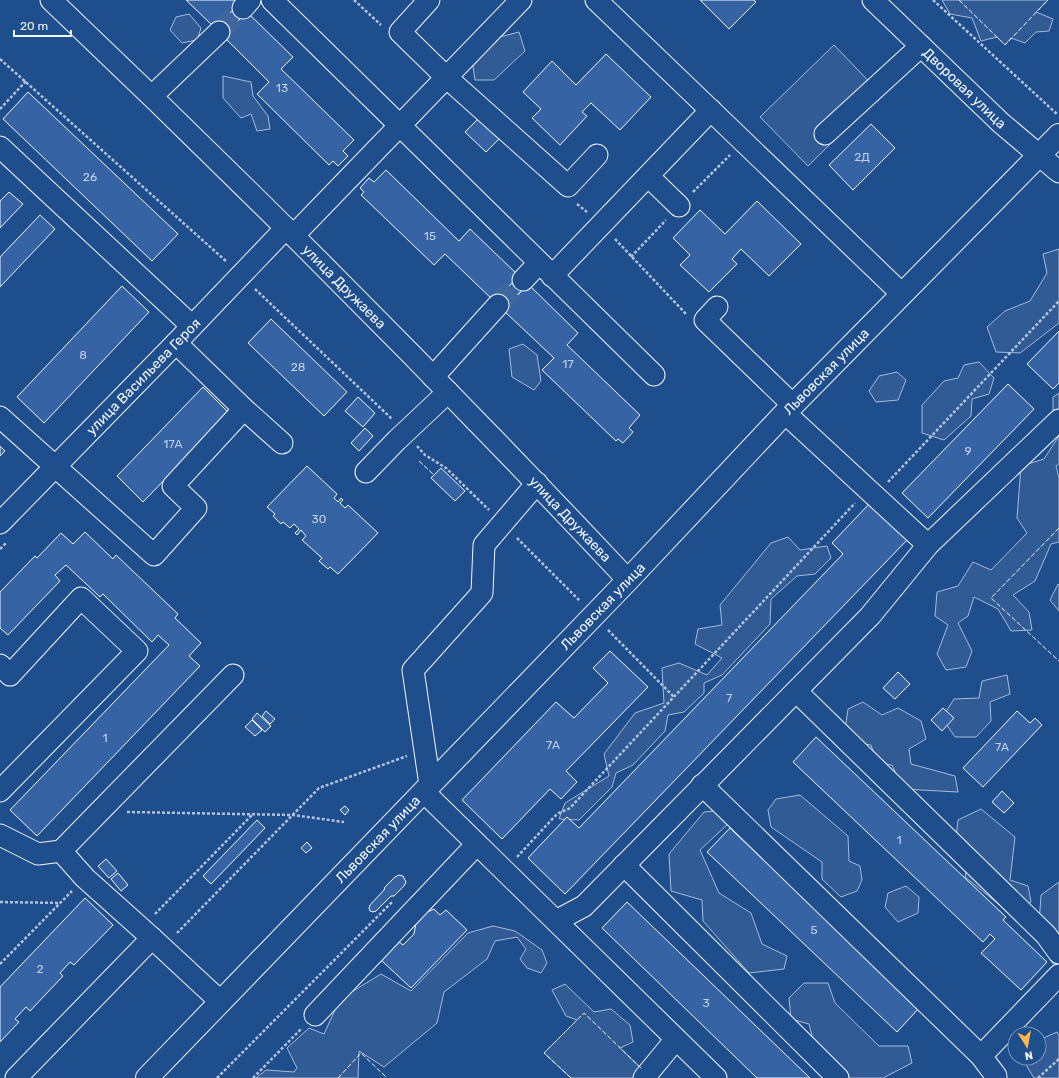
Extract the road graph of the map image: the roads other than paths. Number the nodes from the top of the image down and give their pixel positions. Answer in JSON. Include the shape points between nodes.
{"nodes":[{"id":1,"x":51,"y":0,"type":"edge"},
{"id":2,"x":272,"y":0,"type":"edge"},
{"id":3,"x":429,"y":0,"type":"edge"},
{"id":4,"x":521,"y":0,"type":"edge"},
{"id":5,"x":596,"y":0,"type":"edge"},
{"id":6,"x":873,"y":0,"type":"edge"},
{"id":7,"x":219,"y":32,"type":"tunnel mouth"},
{"id":8,"x":921,"y":46,"type":"junction"},
{"id":9,"x":446,"y":77,"type":"junction"},
{"id":10,"x":152,"y":96,"type":"junction"},
{"id":11,"x":711,"y":110,"type":"junction"},
{"id":12,"x":400,"y":125,"type":"junction"},
{"id":13,"x":826,"y":134,"type":"dead end"},
{"id":14,"x":1059,"y":135,"type":"edge"},
{"id":15,"x":0,"y":147,"type":"edge"},
{"id":16,"x":597,"y":155,"type":"dead end"},
{"id":17,"x":1039,"y":155,"type":"junction"},
{"id":18,"x":1059,"y":172,"type":"edge"},
{"id":19,"x":648,"y":176,"type":"junction"},
{"id":20,"x":679,"y":206,"type":"dead end"},
{"id":21,"x":290,"y":232,"type":"junction"},
{"id":22,"x":546,"y":270,"type":"junction"},
{"id":23,"x":523,"y":280,"type":"tunnel mouth"},
{"id":24,"x":902,"y":294,"type":"junction"},
{"id":25,"x":498,"y":305,"type":"tunnel mouth"},
{"id":26,"x":711,"y":313,"type":"road end"},
{"id":27,"x":192,"y":326,"type":"junction"},
{"id":28,"x":176,"y":343,"type":"junction"},
{"id":29,"x":654,"y":375,"type":"dead end"},
{"id":30,"x":433,"y":377,"type":"junction"},
{"id":31,"x":448,"y":392,"type":"junction"},
{"id":32,"x":244,"y":408,"type":"junction"},
{"id":33,"x":789,"y":409,"type":"junction"},
{"id":34,"x":0,"y":417,"type":"edge"},
{"id":35,"x":1059,"y":420,"type":"edge"},
{"id":36,"x":282,"y":443,"type":"dead end"},
{"id":37,"x":56,"y":467,"type":"junction"},
{"id":38,"x":366,"y":472,"type":"dead end"},
{"id":39,"x":537,"y":483,"type":"junction"},
{"id":40,"x":0,"y":523,"type":"edge"},
{"id":41,"x":928,"y":545,"type":"junction"},
{"id":42,"x":628,"y":580,"type":"junction"},
{"id":43,"x":0,"y":665,"type":"edge"},
{"id":44,"x":233,"y":675,"type":"dead end"},
{"id":45,"x":796,"y":691,"type":"junction"},
{"id":46,"x":702,"y":786,"type":"junction"},
{"id":47,"x":427,"y":788,"type":"junction"},
{"id":48,"x":0,"y":791,"type":"edge"},
{"id":49,"x":0,"y":835,"type":"edge"},
{"id":50,"x":477,"y":844,"type":"junction"},
{"id":51,"x":60,"y":851,"type":"junction"},
{"id":52,"x":624,"y":865,"type":"junction"},
{"id":53,"x":556,"y":921,"type":"junction"},
{"id":54,"x":152,"y":938,"type":"junction"},
{"id":55,"x":1059,"y":953,"type":"edge"},
{"id":56,"x":1059,"y":975,"type":"edge"},
{"id":57,"x":221,"y":1002,"type":"junction"},
{"id":58,"x":315,"y":1015,"type":"road end"},
{"id":59,"x":676,"y":1039,"type":"junction"},
{"id":60,"x":981,"y":1056,"type":"junction"},
{"id":61,"x":16,"y":1078,"type":"edge"},
{"id":62,"x":147,"y":1078,"type":"edge"},
{"id":63,"x":644,"y":1078,"type":"edge"},
{"id":64,"x":716,"y":1078,"type":"edge"},
{"id":65,"x":838,"y":1078,"type":"edge"},
{"id":66,"x":996,"y":1078,"type":"edge"}],
"edges":[{"from":1,"to":10,"type":"street","name":"улица Дружаева"},
{"from":2,"to":12,"type":"street"},
{"from":3,"to":9,"type":"street","via":[[400,32]]},
{"from":4,"to":9,"type":"street","name":"улица Васильева Героя"},
{"from":5,"to":11,"type":"street"},
{"from":6,"to":8,"type":"street","name":"Дворовая улица"},
{"from":7,"to":10,"type":"street"},
{"from":8,"to":13,"type":"street"},
{"from":8,"to":17,"type":"street","name":"Дворовая улица","via":[[1001,123]]},
{"from":9,"to":12,"type":"street","name":"улица Васильева Героя"},
{"from":9,"to":16,"type":"street","via":[[568,186]]},
{"from":10,"to":21,"type":"street","name":"улица Дружаева"},
{"from":11,"to":19,"type":"street"},
{"from":11,"to":24,"type":"street"},
{"from":12,"to":21,"type":"street","name":"улица Васильева Героя"},
{"from":12,"to":22,"type":"street"},
{"from":14,"to":17,"type":"main road","name":"Львовская улица"},
{"from":15,"to":27,"type":"street"},
{"from":17,"to":18,"type":"street","name":"Дворовая улица"},
{"from":17,"to":24,"type":"main road","name":"Львовская улица"},
{"from":19,"to":20,"type":"street"},
{"from":19,"to":22,"type":"street","via":[[601,225]]},
{"from":21,"to":27,"type":"street","name":"улица Васильева Героя","via":[[241,275]]},
{"from":21,"to":30,"type":"street","name":"улица Дружаева"},
{"from":22,"to":23,"type":"street"},
{"from":22,"to":29,"type":"street"},
{"from":24,"to":33,"type":"main road","name":"Львовская улица"},
{"from":25,"to":30,"type":"street"},
{"from":26,"to":33,"type":"street"},
{"from":27,"to":28,"type":"street","name":"улица Васильева Героя"},
{"from":28,"to":32,"type":"street"},
{"from":28,"to":37,"type":"street","name":"улица Васильева Героя"},
{"from":30,"to":31,"type":"street","name":"улица Дружаева"},
{"from":31,"to":38,"type":"street"},
{"from":31,"to":39,"type":"street","name":"улица Дружаева"},
{"from":32,"to":36,"type":"street"},
{"from":32,"to":37,"type":"street","via":[[173,486],[196,508],[154,555]]},
{"from":33,"to":41,"type":"street"},
{"from":33,"to":42,"type":"main road","name":"Львовская улица"},
{"from":34,"to":37,"type":"street"},
{"from":35,"to":41,"type":"street"},
{"from":37,"to":40,"type":"street","name":"улица Васильева Героя"},
{"from":39,"to":42,"type":"street","name":"улица Дружаева"},
{"from":39,"to":47,"type":"street","via":[[484,545],[482,593],[413,670]]},
{"from":41,"to":45,"type":"street","via":[[870,616]]},
{"from":42,"to":47,"type":"main road","name":"Львовская улица"},
{"from":43,"to":48,"type":"street","via":[[10,675],[80,598],[138,651]]},
{"from":44,"to":51,"type":"street"},
{"from":45,"to":46,"type":"street"},
{"from":45,"to":55,"type":"street","via":[[1046,935]]},
{"from":46,"to":52,"type":"street"},
{"from":46,"to":60,"type":"street"},
{"from":47,"to":50,"type":"street"},
{"from":47,"to":57,"type":"main road","name":"Львовская улица"},
{"from":49,"to":51,"type":"street","via":[[38,854]]},
{"from":50,"to":53,"type":"street"},
{"from":50,"to":58,"type":"street"},
{"from":51,"to":54,"type":"street","via":[[85,878]]},
{"from":52,"to":53,"type":"street","via":[[584,906]]},
{"from":52,"to":65,"type":"street"},
{"from":53,"to":59,"type":"street"},
{"from":54,"to":57,"type":"street"},
{"from":54,"to":61,"type":"street"},
{"from":56,"to":60,"type":"street"},
{"from":57,"to":62,"type":"main road","name":"Львовская улица"},
{"from":59,"to":63,"type":"street"},
{"from":59,"to":64,"type":"street"},
{"from":60,"to":66,"type":"street"}]}
